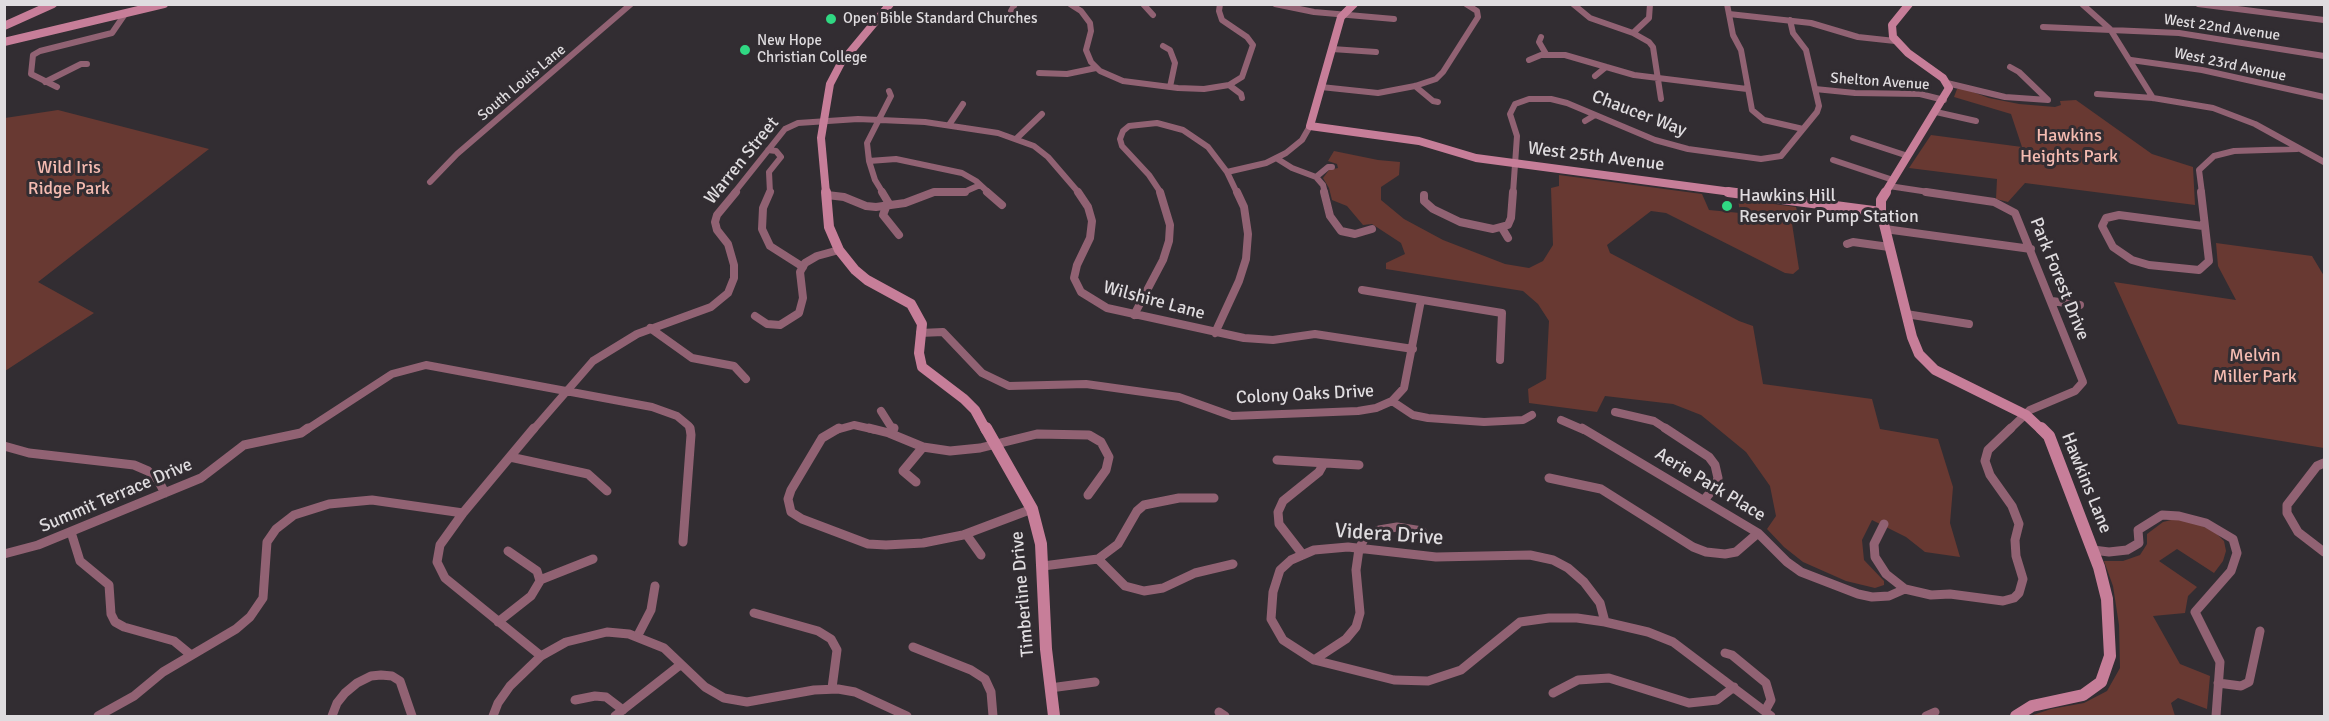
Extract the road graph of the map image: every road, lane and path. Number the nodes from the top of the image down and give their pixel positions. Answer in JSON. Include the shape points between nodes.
{"nodes":[{"id":1,"x":53,"y":4,"type":"edge"},
{"id":2,"x":164,"y":4,"type":"edge"},
{"id":3,"x":631,"y":4,"type":"edge"},
{"id":4,"x":890,"y":4,"type":"edge"},
{"id":5,"x":1016,"y":4,"type":"edge"},
{"id":6,"x":1070,"y":4,"type":"edge"},
{"id":7,"x":1143,"y":4,"type":"edge"},
{"id":8,"x":1220,"y":4,"type":"edge"},
{"id":9,"x":1275,"y":4,"type":"edge"},
{"id":10,"x":1354,"y":4,"type":"edge"},
{"id":11,"x":1466,"y":4,"type":"edge"},
{"id":12,"x":1573,"y":4,"type":"edge"},
{"id":13,"x":1650,"y":4,"type":"edge"},
{"id":14,"x":1727,"y":4,"type":"edge"},
{"id":15,"x":1909,"y":4,"type":"edge"},
{"id":16,"x":2082,"y":4,"type":"edge"},
{"id":17,"x":2198,"y":4,"type":"edge"},
{"id":18,"x":125,"y":14,"type":"junction"},
{"id":19,"x":1014,"y":14,"type":"dead end"},
{"id":20,"x":1729,"y":14,"type":"junction"},
{"id":21,"x":1154,"y":15,"type":"dead end"},
{"id":22,"x":1342,"y":15,"type":"junction"},
{"id":23,"x":1394,"y":19,"type":"dead end"},
{"id":24,"x":1790,"y":20,"type":"junction"},
{"id":25,"x":2325,"y":20,"type":"edge"},
{"id":26,"x":4,"y":26,"type":"edge"},
{"id":27,"x":2043,"y":27,"type":"dead end"},
{"id":28,"x":2109,"y":29,"type":"junction"},
{"id":29,"x":1633,"y":33,"type":"junction"},
{"id":30,"x":1541,"y":37,"type":"dead end"},
{"id":31,"x":1895,"y":41,"type":"junction"},
{"id":32,"x":4,"y":42,"type":"edge"},
{"id":33,"x":1163,"y":46,"type":"dead end"},
{"id":34,"x":1332,"y":49,"type":"junction"},
{"id":35,"x":1376,"y":52,"type":"dead end"},
{"id":36,"x":1546,"y":54,"type":"junction"},
{"id":37,"x":2325,"y":56,"type":"edge"},
{"id":38,"x":1529,"y":60,"type":"dead end"},
{"id":39,"x":2131,"y":60,"type":"junction"},
{"id":40,"x":87,"y":64,"type":"dead end"},
{"id":41,"x":1606,"y":67,"type":"junction"},
{"id":42,"x":2010,"y":67,"type":"dead end"},
{"id":43,"x":1095,"y":68,"type":"junction"},
{"id":44,"x":1039,"y":73,"type":"dead end"},
{"id":45,"x":1595,"y":76,"type":"dead end"},
{"id":46,"x":1658,"y":79,"type":"junction"},
{"id":47,"x":45,"y":82,"type":"junction"},
{"id":48,"x":1947,"y":82,"type":"junction"},
{"id":49,"x":1229,"y":85,"type":"junction"},
{"id":50,"x":1415,"y":86,"type":"junction"},
{"id":51,"x":57,"y":87,"type":"dead end"},
{"id":52,"x":1170,"y":87,"type":"junction"},
{"id":53,"x":1321,"y":87,"type":"junction"},
{"id":54,"x":1747,"y":89,"type":"junction"},
{"id":55,"x":1815,"y":89,"type":"junction"},
{"id":56,"x":889,"y":91,"type":"dead end"},
{"id":57,"x":1518,"y":94,"type":"dead end"},
{"id":58,"x":2097,"y":94,"type":"dead end"},
{"id":59,"x":2325,"y":97,"type":"edge"},
{"id":60,"x":1242,"y":98,"type":"dead end"},
{"id":61,"x":2153,"y":98,"type":"junction"},
{"id":62,"x":1661,"y":99,"type":"dead end"},
{"id":63,"x":1526,"y":100,"type":"junction"},
{"id":64,"x":1944,"y":100,"type":"junction"},
{"id":65,"x":1438,"y":102,"type":"dead end"},
{"id":66,"x":963,"y":104,"type":"dead end"},
{"id":67,"x":1936,"y":112,"type":"junction"},
{"id":68,"x":1042,"y":114,"type":"dead end"},
{"id":69,"x":1595,"y":115,"type":"junction"},
{"id":70,"x":878,"y":119,"type":"junction"},
{"id":71,"x":823,"y":120,"type":"junction"},
{"id":72,"x":1585,"y":122,"type":"dead end"},
{"id":73,"x":1976,"y":122,"type":"dead end"},
{"id":74,"x":949,"y":125,"type":"junction"},
{"id":75,"x":1310,"y":126,"type":"junction"},
{"id":76,"x":1803,"y":129,"type":"junction"},
{"id":77,"x":1016,"y":138,"type":"junction"},
{"id":78,"x":1853,"y":138,"type":"dead end"},
{"id":79,"x":2296,"y":149,"type":"junction"},
{"id":80,"x":768,"y":150,"type":"junction"},
{"id":81,"x":1908,"y":156,"type":"junction"},
{"id":82,"x":1276,"y":158,"type":"junction"},
{"id":83,"x":1833,"y":160,"type":"dead end"},
{"id":84,"x":869,"y":161,"type":"junction"},
{"id":85,"x":2325,"y":162,"type":"edge"},
{"id":86,"x":1515,"y":163,"type":"junction"},
{"id":87,"x":1332,"y":167,"type":"dead end"},
{"id":88,"x":1227,"y":172,"type":"junction"},
{"id":89,"x":1316,"y":177,"type":"junction"},
{"id":90,"x":430,"y":182,"type":"dead end"},
{"id":91,"x":1891,"y":183,"type":"junction"},
{"id":92,"x":981,"y":185,"type":"junction"},
{"id":93,"x":827,"y":195,"type":"junction"},
{"id":94,"x":1424,"y":195,"type":"dead end"},
{"id":95,"x":1002,"y":205,"type":"dead end"},
{"id":96,"x":887,"y":206,"type":"junction"},
{"id":97,"x":1881,"y":212,"type":"junction"},
{"id":98,"x":2203,"y":226,"type":"junction"},
{"id":99,"x":1502,"y":228,"type":"junction"},
{"id":100,"x":1372,"y":229,"type":"dead end"},
{"id":101,"x":1885,"y":229,"type":"junction"},
{"id":102,"x":898,"y":235,"type":"dead end"},
{"id":103,"x":1508,"y":237,"type":"dead end"},
{"id":104,"x":1846,"y":244,"type":"dead end"},
{"id":105,"x":1889,"y":247,"type":"junction"},
{"id":106,"x":2031,"y":249,"type":"junction"},
{"id":107,"x":839,"y":250,"type":"junction"},
{"id":108,"x":803,"y":267,"type":"junction"},
{"id":109,"x":1362,"y":290,"type":"dead end"},
{"id":110,"x":1421,"y":300,"type":"junction"},
{"id":111,"x":2052,"y":301,"type":"junction"},
{"id":112,"x":2080,"y":305,"type":"dead end"},
{"id":113,"x":1906,"y":314,"type":"junction"},
{"id":114,"x":1134,"y":315,"type":"junction"},
{"id":115,"x":755,"y":316,"type":"dead end"},
{"id":116,"x":1969,"y":324,"type":"dead end"},
{"id":117,"x":650,"y":328,"type":"junction"},
{"id":118,"x":920,"y":333,"type":"junction"},
{"id":119,"x":1215,"y":333,"type":"junction"},
{"id":120,"x":1413,"y":349,"type":"junction"},
{"id":121,"x":1500,"y":360,"type":"dead end"},
{"id":122,"x":746,"y":379,"type":"dead end"},
{"id":123,"x":566,"y":390,"type":"junction"},
{"id":124,"x":1392,"y":401,"type":"junction"},
{"id":125,"x":881,"y":411,"type":"dead end"},
{"id":126,"x":1615,"y":412,"type":"dead end"},
{"id":127,"x":1532,"y":415,"type":"dead end"},
{"id":128,"x":2026,"y":415,"type":"junction"},
{"id":129,"x":1561,"y":420,"type":"dead end"},
{"id":130,"x":892,"y":434,"type":"junction"},
{"id":131,"x":995,"y":443,"type":"junction"},
{"id":132,"x":4,"y":446,"type":"edge"},
{"id":133,"x":923,"y":447,"type":"junction"},
{"id":134,"x":510,"y":457,"type":"junction"},
{"id":135,"x":1277,"y":460,"type":"dead end"},
{"id":136,"x":1324,"y":463,"type":"junction"},
{"id":137,"x":2321,"y":464,"type":"edge"},
{"id":138,"x":1359,"y":465,"type":"dead end"},
{"id":139,"x":1549,"y":478,"type":"dead end"},
{"id":140,"x":916,"y":482,"type":"dead end"},
{"id":141,"x":607,"y":491,"type":"dead end"},
{"id":142,"x":165,"y":493,"type":"junction"},
{"id":143,"x":1088,"y":495,"type":"dead end"},
{"id":144,"x":1214,"y":498,"type":"dead end"},
{"id":145,"x":1704,"y":500,"type":"junction"},
{"id":146,"x":1032,"y":509,"type":"junction"},
{"id":147,"x":463,"y":513,"type":"junction"},
{"id":148,"x":1884,"y":524,"type":"dead end"},
{"id":149,"x":1422,"y":531,"type":"dead end"},
{"id":150,"x":71,"y":532,"type":"junction"},
{"id":151,"x":1758,"y":533,"type":"junction"},
{"id":152,"x":966,"y":534,"type":"junction"},
{"id":153,"x":683,"y":542,"type":"dead end"},
{"id":154,"x":1359,"y":549,"type":"junction"},
{"id":155,"x":2093,"y":550,"type":"junction"},
{"id":156,"x":508,"y":551,"type":"dead end"},
{"id":157,"x":2325,"y":552,"type":"edge"},
{"id":158,"x":4,"y":554,"type":"edge"},
{"id":159,"x":981,"y":555,"type":"dead end"},
{"id":160,"x":1303,"y":555,"type":"junction"},
{"id":161,"x":592,"y":559,"type":"dead end"},
{"id":162,"x":1098,"y":559,"type":"junction"},
{"id":163,"x":1233,"y":564,"type":"dead end"},
{"id":164,"x":1042,"y":566,"type":"junction"},
{"id":165,"x":540,"y":580,"type":"junction"},
{"id":166,"x":655,"y":586,"type":"dead end"},
{"id":167,"x":1905,"y":589,"type":"junction"},
{"id":168,"x":754,"y":613,"type":"dead end"},
{"id":169,"x":498,"y":622,"type":"junction"},
{"id":170,"x":1605,"y":622,"type":"junction"},
{"id":171,"x":2260,"y":631,"type":"dead end"},
{"id":172,"x":637,"y":637,"type":"junction"},
{"id":173,"x":913,"y":647,"type":"dead end"},
{"id":174,"x":1725,"y":653,"type":"dead end"},
{"id":175,"x":191,"y":655,"type":"junction"},
{"id":176,"x":541,"y":656,"type":"junction"},
{"id":177,"x":1314,"y":660,"type":"junction"},
{"id":178,"x":680,"y":664,"type":"junction"},
{"id":179,"x":1095,"y":682,"type":"dead end"},
{"id":180,"x":2218,"y":683,"type":"junction"},
{"id":181,"x":1734,"y":687,"type":"junction"},
{"id":182,"x":832,"y":688,"type":"junction"},
{"id":183,"x":1050,"y":688,"type":"junction"},
{"id":184,"x":1552,"y":693,"type":"dead end"},
{"id":185,"x":575,"y":700,"type":"dead end"},
{"id":186,"x":619,"y":713,"type":"edge"},
{"id":187,"x":1768,"y":714,"type":"edge"},
{"id":188,"x":98,"y":717,"type":"edge"},
{"id":189,"x":332,"y":717,"type":"edge"},
{"id":190,"x":412,"y":717,"type":"edge"},
{"id":191,"x":493,"y":717,"type":"edge"},
{"id":192,"x":907,"y":717,"type":"edge"},
{"id":193,"x":993,"y":717,"type":"edge"},
{"id":194,"x":1054,"y":717,"type":"edge"},
{"id":195,"x":2016,"y":717,"type":"edge"},
{"id":196,"x":2216,"y":717,"type":"edge"}],
"edges":[{"from":1,"to":26,"type":"street"},
{"from":2,"to":18,"type":"street"},
{"from":3,"to":90,"type":"street","name":"South Louis Lane","via":[[457,154]]},
{"from":4,"to":71,"type":"street","via":[[836,70]]},
{"from":5,"to":19,"type":"street","via":[[1011,11]]},
{"from":6,"to":43,"type":"street","via":[[1090,23],[1086,50]]},
{"from":7,"to":21,"type":"street"},
{"from":8,"to":49,"type":"street","via":[[1222,20],[1253,45],[1245,72]]},
{"from":9,"to":22,"type":"street"},
{"from":10,"to":22,"type":"street"},
{"from":11,"to":50,"type":"street","via":[[1476,11],[1478,19],[1441,75]]},
{"from":12,"to":29,"type":"street","via":[[1590,18]]},
{"from":13,"to":29,"type":"street","via":[[1649,18]]},
{"from":14,"to":20,"type":"street"},
{"from":15,"to":31,"type":"street","via":[[1892,25]]},
{"from":16,"to":28,"type":"street"},
{"from":17,"to":25,"type":"street"},
{"from":18,"to":32,"type":"street"},
{"from":18,"to":47,"type":"street","via":[[113,33],[34,53],[31,74]]},
{"from":20,"to":24,"type":"street"},
{"from":20,"to":54,"type":"street","via":[[1733,37],[1741,50]]},
{"from":22,"to":23,"type":"street"},
{"from":22,"to":34,"type":"street"},
{"from":24,"to":31,"type":"street","via":[[1864,38]]},
{"from":24,"to":55,"type":"street","name":"Chaucer Way","via":[[1793,33],[1806,50]]},
{"from":27,"to":28,"type":"street","name":"West 22nd Avenue"},
{"from":28,"to":37,"type":"street","name":"West 22nd Avenue","via":[[2198,35]]},
{"from":28,"to":39,"type":"street"},
{"from":29,"to":46,"type":"street","via":[[1653,47]]},
{"from":30,"to":36,"type":"street","via":[[1539,42]]},
{"from":31,"to":48,"type":"street"},
{"from":33,"to":52,"type":"street","via":[[1170,50],[1175,63]]},
{"from":34,"to":35,"type":"street"},
{"from":34,"to":53,"type":"street"},
{"from":36,"to":38,"type":"street"},
{"from":36,"to":41,"type":"street","via":[[1577,57]]},
{"from":39,"to":59,"type":"street","name":"West 23rd Avenue","via":[[2202,69]]},
{"from":39,"to":61,"type":"street"},
{"from":40,"to":47,"type":"street"},
{"from":41,"to":45,"type":"street"},
{"from":41,"to":46,"type":"street"},
{"from":42,"to":48,"type":"street","via":[[2048,100],[2005,98]]},
{"from":43,"to":44,"type":"street","via":[[1067,74]]},
{"from":43,"to":52,"type":"street","via":[[1124,81]]},
{"from":46,"to":54,"type":"street"},
{"from":46,"to":62,"type":"street"},
{"from":47,"to":51,"type":"street"},
{"from":48,"to":64,"type":"street"},
{"from":49,"to":52,"type":"street","via":[[1204,89]]},
{"from":49,"to":60,"type":"street"},
{"from":50,"to":53,"type":"street","via":[[1372,93]]},
{"from":50,"to":65,"type":"street"},
{"from":53,"to":75,"type":"street"},
{"from":54,"to":76,"type":"street","via":[[1752,110],[1759,119]]},
{"from":55,"to":64,"type":"street","name":"Shelton Avenue","via":[[1920,94]]},
{"from":55,"to":76,"type":"street","name":"Chaucer Way","via":[[1818,110]]},
{"from":56,"to":70,"type":"street","via":[[891,96]]},
{"from":57,"to":63,"type":"street"},
{"from":58,"to":61,"type":"street"},
{"from":61,"to":79,"type":"street","via":[[2195,104],[2236,116]]},
{"from":63,"to":69,"type":"street","name":"Chaucer Way","via":[[1557,100]]},
{"from":63,"to":86,"type":"street","via":[[1515,104],[1510,114],[1517,133]]},
{"from":64,"to":67,"type":"street"},
{"from":66,"to":74,"type":"street"},
{"from":67,"to":73,"type":"street"},
{"from":67,"to":81,"type":"street"},
{"from":68,"to":77,"type":"street"},
{"from":69,"to":72,"type":"street"},
{"from":69,"to":76,"type":"street","name":"Chaucer Way","via":[[1664,143],[1761,159],[1781,156]]},
{"from":70,"to":71,"type":"street","name":"Wilshire Lane"},
{"from":70,"to":74,"type":"street","name":"Wilshire Lane"},
{"from":70,"to":84,"type":"street","via":[[867,143]]},
{"from":71,"to":80,"type":"street","name":"Warren Street","via":[[790,125]]},
{"from":71,"to":93,"type":"street","name":"Timberline Drive"},
{"from":74,"to":77,"type":"street","name":"Wilshire Lane"},
{"from":75,"to":82,"type":"street","via":[[1302,140]]},
{"from":75,"to":86,"type":"street","name":"West 25th Avenue","via":[[1419,141],[1463,156]]},
{"from":77,"to":114,"type":"street","name":"Wilshire Lane","via":[[1048,157],[1088,207],[1092,230],[1075,272],[1078,288],[1099,305]]},
{"from":78,"to":81,"type":"street"},
{"from":79,"to":85,"type":"street"},
{"from":79,"to":98,"type":"street","via":[[2240,150],[2207,160],[2199,170]]},
{"from":80,"to":108,"type":"street","via":[[781,156],[769,172],[770,193],[763,208],[762,229],[770,246]]},
{"from":80,"to":117,"type":"street","name":"Warren Street","via":[[715,222],[734,265],[728,293],[711,307]]},
{"from":81,"to":91,"type":"street"},
{"from":82,"to":88,"type":"street"},
{"from":82,"to":89,"type":"street"},
{"from":83,"to":91,"type":"street","name":"Park Forest Drive"},
{"from":84,"to":92,"type":"street","via":[[896,159],[969,176]]},
{"from":84,"to":96,"type":"street"},
{"from":86,"to":97,"type":"street","name":"West 25th Avenue"},
{"from":86,"to":99,"type":"street","via":[[1510,221]]},
{"from":87,"to":89,"type":"street"},
{"from":88,"to":114,"type":"street","via":[[1203,143],[1169,125],[1129,126],[1120,136],[1122,146],[1156,185],[1166,204],[1170,225],[1163,260]]},
{"from":88,"to":119,"type":"street","via":[[1244,207],[1248,242],[1242,272]]},
{"from":89,"to":100,"type":"street","via":[[1323,185],[1337,228],[1352,234]]},
{"from":91,"to":97,"type":"street","via":[[1881,200]]},
{"from":91,"to":106,"type":"street","name":"Park Forest Drive","via":[[2005,206],[2015,213]]},
{"from":92,"to":95,"type":"street"},
{"from":92,"to":96,"type":"street","via":[[964,192],[934,192]]},
{"from":93,"to":96,"type":"street","via":[[866,206]]},
{"from":93,"to":107,"type":"street","name":"Timberline Drive","via":[[829,227]]},
{"from":94,"to":99,"type":"street","via":[[1423,200],[1429,205],[1453,219]]},
{"from":96,"to":102,"type":"street","via":[[883,215]]},
{"from":97,"to":101,"type":"street","name":"Hawkins Lane"},
{"from":98,"to":98,"type":"street","via":[[2207,264],[2199,270],[2149,265],[2124,256],[2113,247],[2102,226],[2106,218],[2119,215]]},
{"from":99,"to":103,"type":"street"},
{"from":101,"to":105,"type":"street","name":"Hawkins Lane"},
{"from":101,"to":106,"type":"street"},
{"from":104,"to":105,"type":"street"},
{"from":105,"to":113,"type":"street","name":"Hawkins Lane"},
{"from":106,"to":111,"type":"street","name":"Park Forest Drive"},
{"from":107,"to":108,"type":"street","via":[[817,256]]},
{"from":107,"to":118,"type":"street","name":"Timberline Drive","via":[[867,280],[911,303],[922,324]]},
{"from":108,"to":115,"type":"street","via":[[800,313],[780,325],[767,324]]},
{"from":109,"to":110,"type":"street"},
{"from":110,"to":120,"type":"street","name":"Colony Oaks Drive"},
{"from":110,"to":121,"type":"street","via":[[1500,312],[1506,318]]},
{"from":111,"to":112,"type":"street"},
{"from":111,"to":128,"type":"street","name":"Park Forest Drive","via":[[2083,382],[2075,391]]},
{"from":113,"to":116,"type":"street"},
{"from":113,"to":128,"type":"street","name":"Hawkins Lane","via":[[1919,354],[1935,370]]},
{"from":114,"to":119,"type":"street","name":"Wilshire Lane"},
{"from":117,"to":122,"type":"street","via":[[692,358],[734,366]]},
{"from":117,"to":123,"type":"street","name":"Warren Street","via":[[598,357]]},
{"from":118,"to":124,"type":"street","name":"Colony Oaks Drive","via":[[944,332],[982,373],[1014,386],[1086,384],[1179,398],[1237,416],[1358,411]]},
{"from":118,"to":131,"type":"street","name":"Timberline Drive","via":[[922,367],[975,410]]},
{"from":119,"to":120,"type":"street","name":"Wilshire Lane","via":[[1258,340],[1315,334]]},
{"from":120,"to":124,"type":"street","name":"Colony Oaks Drive","via":[[1407,382]]},
{"from":123,"to":134,"type":"street","name":"Warren Street"},
{"from":123,"to":142,"type":"street","name":"Summit Terrace Drive","via":[[426,365],[412,367],[392,374],[308,430],[244,445],[204,476]]},
{"from":123,"to":153,"type":"street","via":[[660,409],[689,426],[692,435]]},
{"from":124,"to":127,"type":"street","name":"Colony Oaks Drive","via":[[1413,415],[1428,418],[1484,422],[1523,420]]},
{"from":125,"to":130,"type":"street","via":[[894,428]]},
{"from":126,"to":145,"type":"street","via":[[1654,421],[1709,457],[1718,478]]},
{"from":128,"to":155,"type":"street","name":"Hawkins Lane","via":[[2053,442]]},
{"from":128,"to":167,"type":"street","via":[[1988,450],[1985,461],[2019,524],[2015,540],[2023,579],[2019,593],[2003,601]]},
{"from":129,"to":145,"type":"street","name":"Aerie Park Place","via":[[1576,424]]},
{"from":130,"to":133,"type":"street"},
{"from":130,"to":152,"type":"street","via":[[854,425],[822,438],[791,490],[791,512],[868,544],[923,543]]},
{"from":131,"to":133,"type":"street","via":[[950,451]]},
{"from":131,"to":143,"type":"street","via":[[1037,434],[1095,438],[1107,450],[1109,461]]},
{"from":131,"to":146,"type":"street","name":"Timberline Drive"},
{"from":132,"to":142,"type":"street","via":[[29,453],[134,465],[158,480]]},
{"from":133,"to":140,"type":"street","via":[[903,471]]},
{"from":134,"to":141,"type":"street","via":[[588,474]]},
{"from":134,"to":147,"type":"street","name":"Warren Street"},
{"from":135,"to":136,"type":"street"},
{"from":136,"to":138,"type":"street"},
{"from":136,"to":160,"type":"street","via":[[1319,472],[1283,501],[1278,512],[1279,524]]},
{"from":137,"to":157,"type":"street","via":[[2287,505],[2287,513],[2298,532]]},
{"from":139,"to":151,"type":"street","via":[[1601,489],[1706,552],[1736,552]]},
{"from":142,"to":150,"type":"street","name":"Summit Terrace Drive"},
{"from":144,"to":162,"type":"street","via":[[1179,498],[1141,507],[1122,540]]},
{"from":145,"to":151,"type":"street","name":"Aerie Park Place"},
{"from":146,"to":152,"type":"street"},
{"from":146,"to":164,"type":"street","name":"Timberline Drive"},
{"from":147,"to":169,"type":"street","name":"Warren Street","via":[[440,545],[439,567],[449,583]]},
{"from":147,"to":175,"type":"street","via":[[372,500],[329,504],[294,515],[276,529],[265,546],[264,594],[258,607],[236,629]]},
{"from":148,"to":167,"type":"street","via":[[1874,544],[1875,557],[1886,574]]},
{"from":149,"to":154,"type":"street","via":[[1397,527],[1379,530],[1365,537]]},
{"from":150,"to":158,"type":"street","name":"Summit Terrace Drive"},
{"from":150,"to":175,"type":"street","via":[[80,561],[109,585],[110,610],[115,622],[174,641]]},
{"from":151,"to":167,"type":"street","name":"Aerie Park Place","via":[[1792,566],[1852,592],[1877,598]]},
{"from":152,"to":159,"type":"street"},
{"from":154,"to":160,"type":"street","name":"Videra Drive","via":[[1331,548]]},
{"from":154,"to":170,"type":"street","name":"Videra Drive","via":[[1436,557],[1530,555],[1552,560],[1584,582],[1600,603]]},
{"from":154,"to":177,"type":"street","via":[[1356,570],[1360,613],[1356,627],[1346,639]]},
{"from":155,"to":180,"type":"street","via":[[2127,550],[2139,543],[2138,530],[2162,515],[2206,523],[2233,539],[2237,553],[2230,571],[2195,612],[2220,662]]},
{"from":155,"to":195,"type":"street","name":"Hawkins Lane","via":[[2109,614],[2110,656],[2106,675],[2083,695],[2032,706]]},
{"from":156,"to":165,"type":"street","via":[[537,571]]},
{"from":160,"to":177,"type":"street","name":"Videra Drive","via":[[1280,570],[1271,619],[1283,640]]},
{"from":161,"to":165,"type":"street"},
{"from":162,"to":163,"type":"street","via":[[1125,586],[1144,591]]},
{"from":162,"to":164,"type":"street"},
{"from":164,"to":183,"type":"street","name":"Timberline Drive"},
{"from":165,"to":169,"type":"street","via":[[531,596]]},
{"from":166,"to":172,"type":"street","via":[[651,610]]},
{"from":168,"to":182,"type":"street","via":[[818,631],[831,639],[837,650]]},
{"from":169,"to":176,"type":"street","name":"Warren Street"},
{"from":170,"to":177,"type":"street","name":"Videra Drive","via":[[1549,618],[1520,622],[1461,670],[1428,681],[1394,680]]},
{"from":170,"to":181,"type":"street","name":"Videra Drive","via":[[1673,642]]},
{"from":171,"to":180,"type":"street","via":[[2249,682],[2241,686]]},
{"from":172,"to":176,"type":"street","via":[[607,632],[566,642]]},
{"from":172,"to":178,"type":"street","via":[[664,648]]},
{"from":173,"to":193,"type":"street","via":[[985,679],[991,692]]},
{"from":174,"to":187,"type":"street","via":[[1766,683],[1772,700]]},
{"from":175,"to":188,"type":"street"},
{"from":176,"to":191,"type":"street","via":[[510,686]]},
{"from":178,"to":182,"type":"street","via":[[715,693],[747,702]]},
{"from":178,"to":186,"type":"street"},
{"from":179,"to":183,"type":"street"},
{"from":180,"to":196,"type":"street"},
{"from":181,"to":184,"type":"street","via":[[1717,700],[1689,704],[1600,677],[1578,680]]},
{"from":181,"to":187,"type":"street","name":"Videra Drive"},
{"from":182,"to":192,"type":"street","via":[[855,692]]},
{"from":183,"to":194,"type":"street","name":"Timberline Drive"},
{"from":185,"to":186,"type":"street","via":[[606,697]]},
{"from":189,"to":190,"type":"street","via":[[345,693],[357,683],[381,675],[400,681]]}]}
